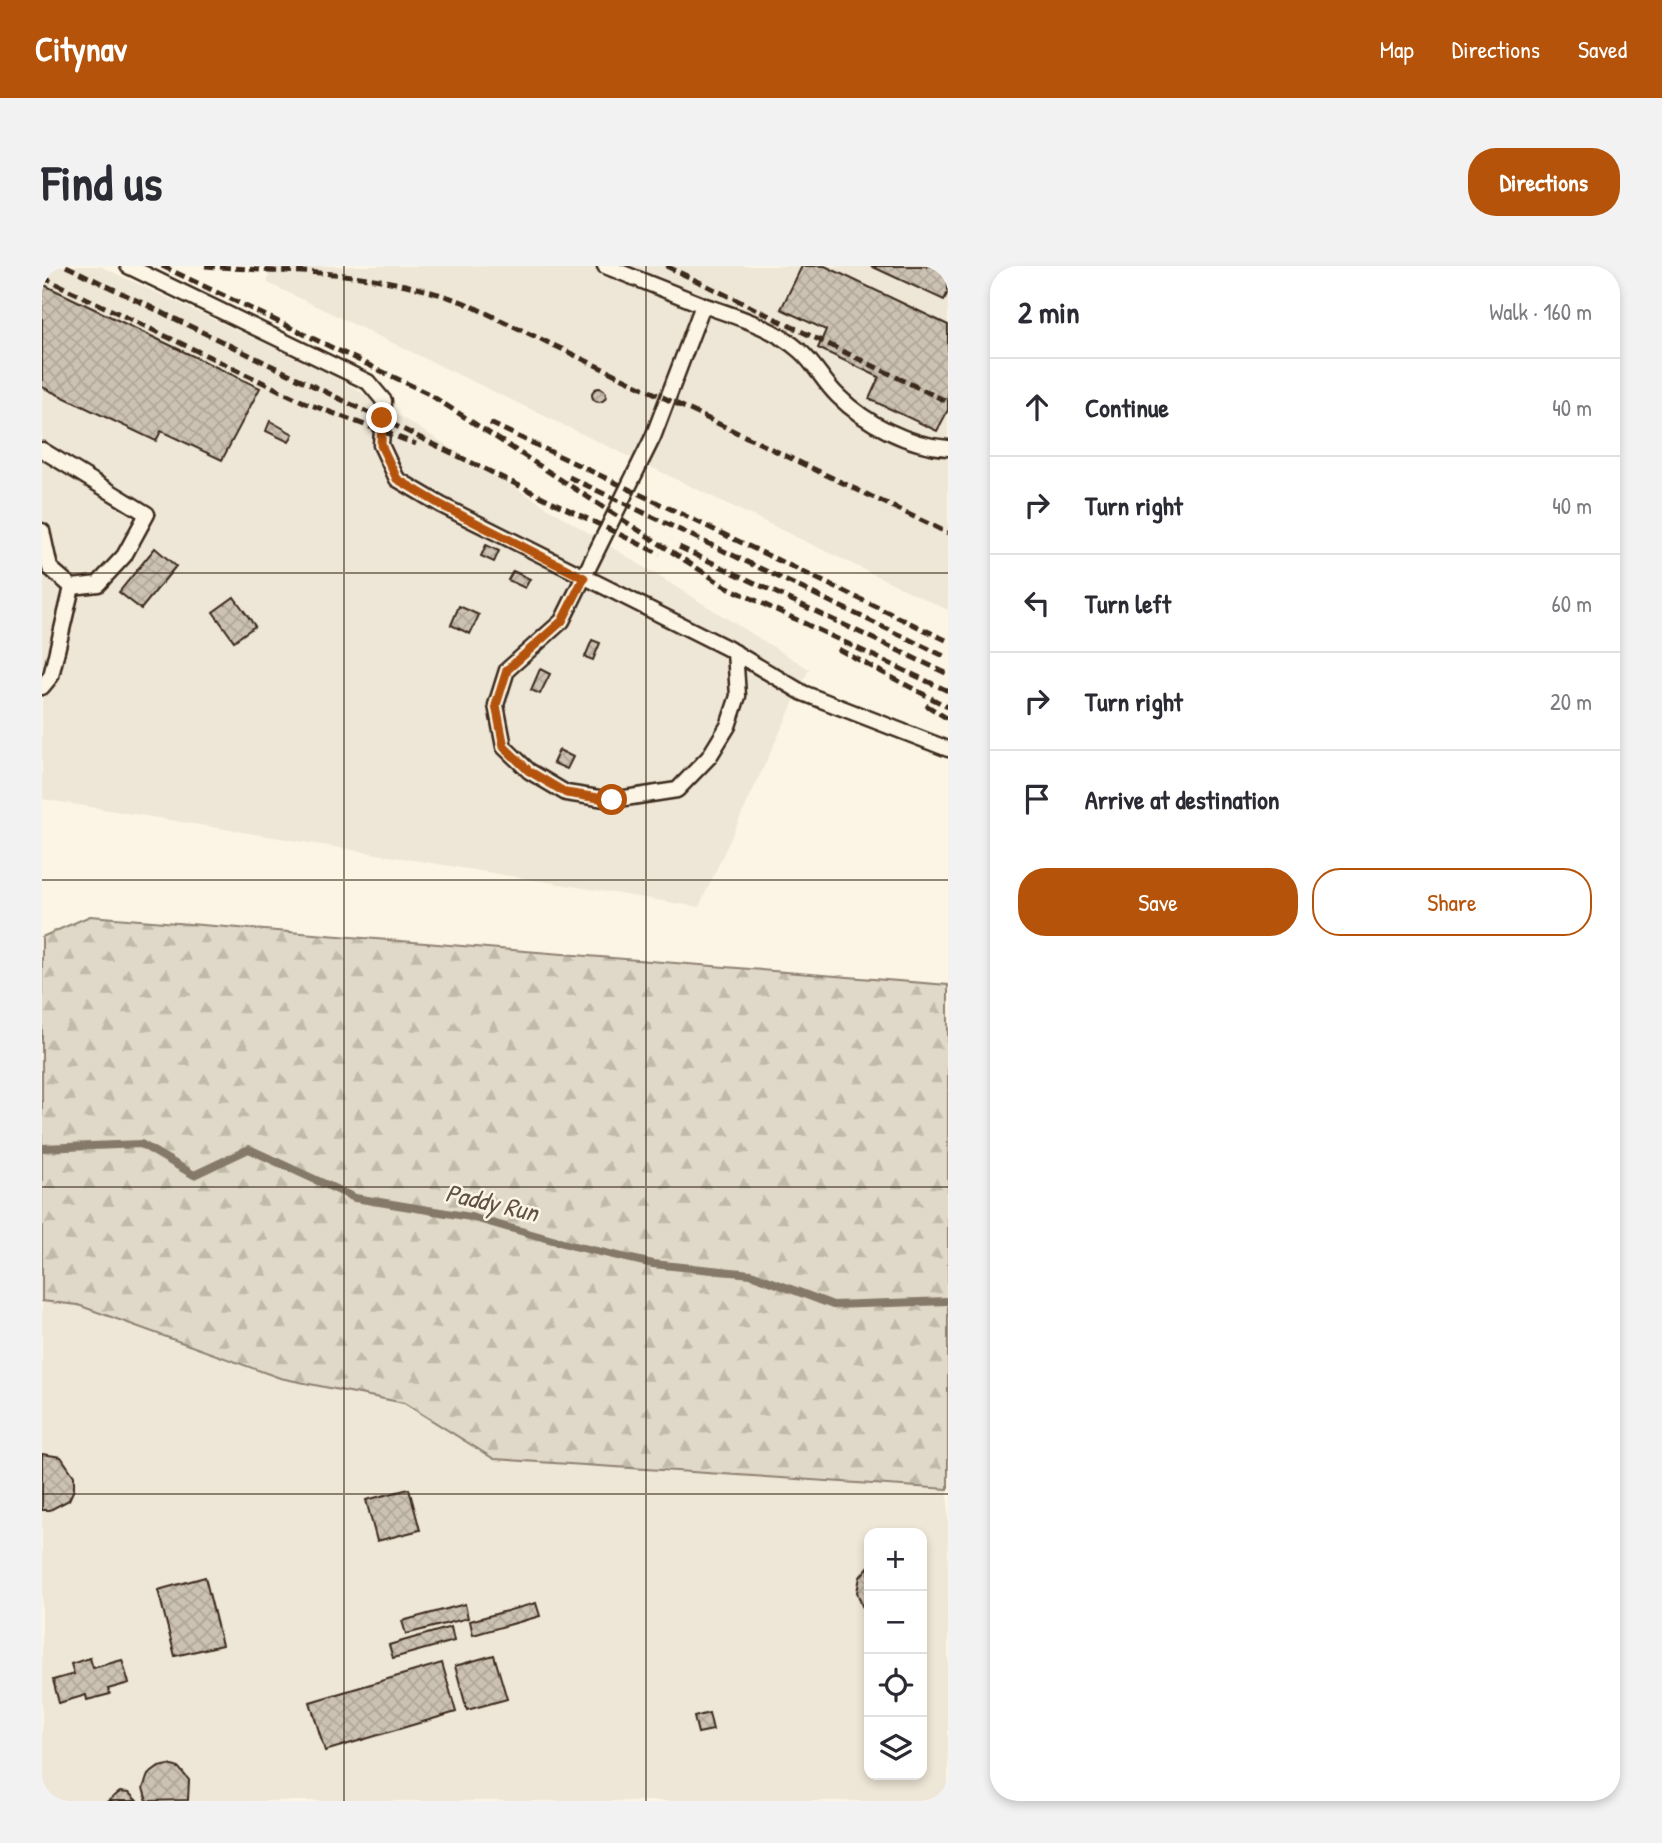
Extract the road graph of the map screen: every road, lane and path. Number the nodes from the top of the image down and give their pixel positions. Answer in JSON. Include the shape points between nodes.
{"nodes":[{"id":1,"x":128,"y":266,"type":"edge"},
{"id":2,"x":605,"y":266,"type":"edge"},
{"id":3,"x":704,"y":305,"type":"junction"},
{"id":4,"x":948,"y":447,"type":"edge"},
{"id":5,"x":42,"y":450,"type":"edge"},
{"id":6,"x":42,"y":531,"type":"edge"},
{"id":7,"x":584,"y":578,"type":"junction"},
{"id":8,"x":72,"y":587,"type":"junction"},
{"id":9,"x":735,"y":652,"type":"junction"},
{"id":10,"x":42,"y":687,"type":"edge"},
{"id":11,"x":948,"y":749,"type":"edge"}],
"edges":[{"from":1,"to":7,"type":"lane","via":[[368,382],[384,401],[381,445],[397,479]]},
{"from":2,"to":3,"type":"lane"},
{"from":3,"to":4,"type":"lane","via":[[759,324],[800,351],[838,397],[877,426],[935,447]]},
{"from":3,"to":7,"type":"lane","via":[[653,436]]},
{"from":5,"to":8,"type":"lane","via":[[147,514],[124,556],[98,584]]},
{"from":6,"to":8,"type":"lane","via":[[50,568]]},
{"from":7,"to":9,"type":"lane"},
{"from":7,"to":9,"type":"lane","via":[[562,621],[507,670],[496,705],[504,747],[529,771],[566,793],[612,800],[677,790],[709,757],[728,726],[738,696]]},
{"from":8,"to":10,"type":"lane","via":[[51,676]]},
{"from":9,"to":11,"type":"lane","via":[[803,693]]}]}
